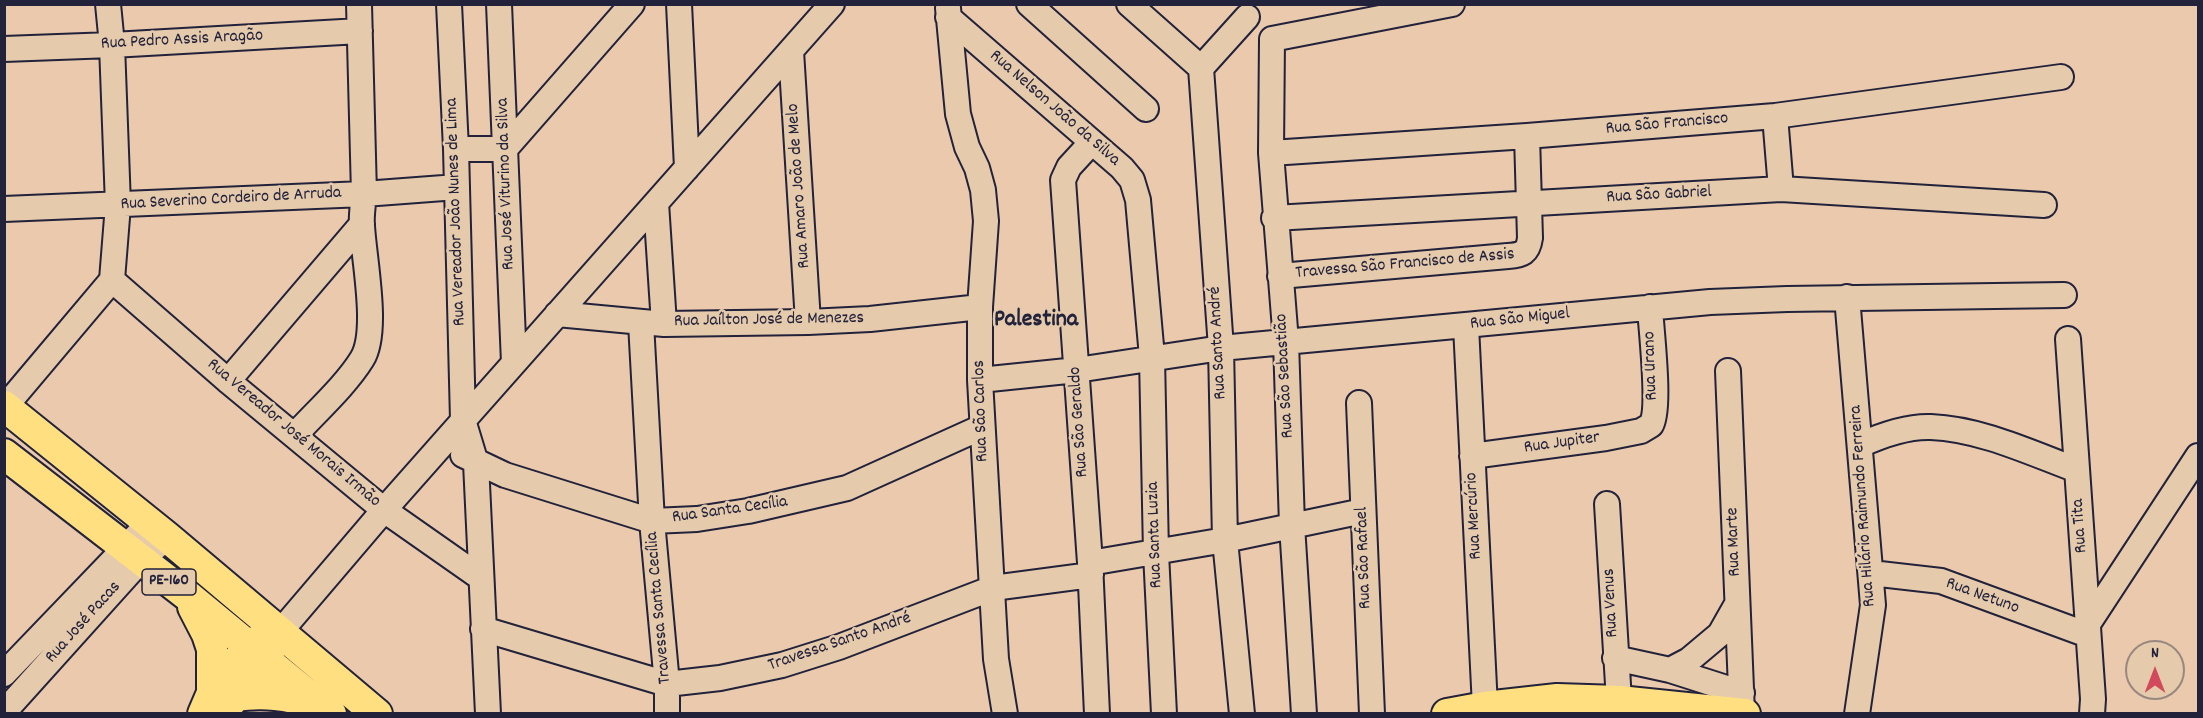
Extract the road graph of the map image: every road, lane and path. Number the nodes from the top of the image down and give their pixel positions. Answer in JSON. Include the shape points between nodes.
{"nodes":[{"id":1,"x":108,"y":4,"type":"edge"},
{"id":2,"x":359,"y":4,"type":"edge"},
{"id":3,"x":449,"y":4,"type":"edge"},
{"id":4,"x":500,"y":4,"type":"edge"},
{"id":5,"x":632,"y":4,"type":"edge"},
{"id":6,"x":679,"y":4,"type":"edge"},
{"id":7,"x":832,"y":4,"type":"edge"},
{"id":8,"x":1029,"y":4,"type":"edge"},
{"id":9,"x":1129,"y":4,"type":"edge"},
{"id":10,"x":1452,"y":4,"type":"edge"},
{"id":11,"x":1240,"y":10,"type":"edge"},
{"id":12,"x":948,"y":11,"type":"edge"},
{"id":13,"x":360,"y":31,"type":"junction"},
{"id":14,"x":1272,"y":39,"type":"junction"},
{"id":15,"x":112,"y":45,"type":"junction"},
{"id":16,"x":4,"y":49,"type":"edge"},
{"id":17,"x":791,"y":51,"type":"junction"},
{"id":18,"x":1201,"y":68,"type":"junction"},
{"id":19,"x":2061,"y":77,"type":"dead end"},
{"id":20,"x":1146,"y":109,"type":"dead end"},
{"id":21,"x":1775,"y":116,"type":"junction"},
{"id":22,"x":1527,"y":136,"type":"junction"},
{"id":23,"x":1092,"y":142,"type":"junction"},
{"id":24,"x":456,"y":149,"type":"junction"},
{"id":25,"x":505,"y":149,"type":"junction"},
{"id":26,"x":1271,"y":153,"type":"junction"},
{"id":27,"x":687,"y":168,"type":"junction"},
{"id":28,"x":457,"y":187,"type":"junction"},
{"id":29,"x":1781,"y":189,"type":"junction"},
{"id":30,"x":364,"y":194,"type":"junction"},
{"id":31,"x":656,"y":203,"type":"junction"},
{"id":32,"x":1530,"y":204,"type":"junction"},
{"id":33,"x":118,"y":205,"type":"junction"},
{"id":34,"x":2044,"y":205,"type":"dead end"},
{"id":35,"x":4,"y":209,"type":"edge"},
{"id":36,"x":1274,"y":218,"type":"junction"},
{"id":37,"x":362,"y":224,"type":"junction"},
{"id":38,"x":1280,"y":276,"type":"junction"},
{"id":39,"x":112,"y":280,"type":"junction"},
{"id":40,"x":2064,"y":295,"type":"dead end"},
{"id":41,"x":1847,"y":297,"type":"junction"},
{"id":42,"x":980,"y":307,"type":"junction"},
{"id":43,"x":1650,"y":307,"type":"junction"},
{"id":44,"x":557,"y":314,"type":"junction"},
{"id":45,"x":808,"y":322,"type":"junction"},
{"id":46,"x":653,"y":323,"type":"junction"},
{"id":47,"x":1466,"y":326,"type":"junction"},
{"id":48,"x":2068,"y":339,"type":"dead end"},
{"id":49,"x":1286,"y":342,"type":"junction"},
{"id":50,"x":1221,"y":348,"type":"junction"},
{"id":51,"x":1152,"y":357,"type":"junction"},
{"id":52,"x":514,"y":363,"type":"junction"},
{"id":53,"x":1077,"y":370,"type":"junction"},
{"id":54,"x":1728,"y":371,"type":"dead end"},
{"id":55,"x":980,"y":380,"type":"junction"},
{"id":56,"x":228,"y":381,"type":"junction"},
{"id":57,"x":1359,"y":404,"type":"dead end"},
{"id":58,"x":5,"y":407,"type":"edge"},
{"id":59,"x":463,"y":420,"type":"junction"},
{"id":60,"x":1651,"y":425,"type":"joint"},
{"id":61,"x":982,"y":427,"type":"junction"},
{"id":62,"x":295,"y":435,"type":"junction"},
{"id":63,"x":443,"y":443,"type":"junction"},
{"id":64,"x":1860,"y":445,"type":"junction"},
{"id":65,"x":4,"y":454,"type":"edge"},
{"id":66,"x":1472,"y":456,"type":"junction"},
{"id":67,"x":2199,"y":456,"type":"edge"},
{"id":68,"x":476,"y":463,"type":"junction"},
{"id":69,"x":2077,"y":470,"type":"junction"},
{"id":70,"x":1607,"y":504,"type":"dead end"},
{"id":71,"x":384,"y":510,"type":"junction"},
{"id":72,"x":1363,"y":512,"type":"junction"},
{"id":73,"x":652,"y":521,"type":"junction"},
{"id":74,"x":1292,"y":525,"type":"junction"},
{"id":75,"x":158,"y":530,"type":"junction"},
{"id":76,"x":1225,"y":540,"type":"junction"},
{"id":77,"x":1156,"y":553,"type":"junction"},
{"id":78,"x":132,"y":555,"type":"junction"},
{"id":79,"x":1091,"y":569,"type":"junction"},
{"id":80,"x":1871,"y":573,"type":"junction"},
{"id":81,"x":481,"y":578,"type":"junction"},
{"id":82,"x":993,"y":588,"type":"junction"},
{"id":83,"x":188,"y":596,"type":"junction"},
{"id":84,"x":1737,"y":604,"type":"junction"},
{"id":85,"x":483,"y":629,"type":"junction"},
{"id":86,"x":2088,"y":630,"type":"junction"},
{"id":87,"x":280,"y":632,"type":"junction"},
{"id":88,"x":257,"y":652,"type":"junction"},
{"id":89,"x":1615,"y":658,"type":"junction"},
{"id":90,"x":1670,"y":670,"type":"junction"},
{"id":91,"x":4,"y":674,"type":"edge"},
{"id":92,"x":667,"y":684,"type":"junction"},
{"id":93,"x":1619,"y":701,"type":"junction"},
{"id":94,"x":217,"y":704,"type":"edge"},
{"id":95,"x":1743,"y":706,"type":"edge"},
{"id":96,"x":1485,"y":707,"type":"junction"},
{"id":97,"x":326,"y":709,"type":"edge"},
{"id":98,"x":4,"y":712,"type":"edge"},
{"id":99,"x":377,"y":714,"type":"edge"},
{"id":100,"x":488,"y":714,"type":"edge"},
{"id":101,"x":667,"y":714,"type":"edge"},
{"id":102,"x":1005,"y":714,"type":"edge"},
{"id":103,"x":1097,"y":714,"type":"edge"},
{"id":104,"x":1164,"y":714,"type":"edge"},
{"id":105,"x":1242,"y":714,"type":"edge"},
{"id":106,"x":1304,"y":714,"type":"edge"},
{"id":107,"x":1372,"y":714,"type":"edge"},
{"id":108,"x":1447,"y":714,"type":"edge"},
{"id":109,"x":1857,"y":714,"type":"edge"},
{"id":110,"x":2092,"y":714,"type":"edge"}],
"edges":[{"from":1,"to":15,"type":"street"},
{"from":2,"to":13,"type":"street"},
{"from":3,"to":24,"type":"street","name":"Rua Vereador João Nunes de Lima"},
{"from":4,"to":25,"type":"street","name":"Rua José Viturino da Silva"},
{"from":5,"to":25,"type":"street"},
{"from":6,"to":27,"type":"street"},
{"from":7,"to":17,"type":"street"},
{"from":8,"to":20,"type":"street"},
{"from":9,"to":18,"type":"street"},
{"from":10,"to":14,"type":"street"},
{"from":11,"to":14,"type":"street"},
{"from":11,"to":18,"type":"street"},
{"from":12,"to":23,"type":"street","name":"Rua Nelson João da Silva"},
{"from":12,"to":42,"type":"street","name":"Rua São Carlos","via":[[958,114],[983,190],[985,248]]},
{"from":13,"to":15,"type":"street","name":"Rua Pedro Assis Aragão"},
{"from":13,"to":30,"type":"street"},
{"from":14,"to":26,"type":"street","name":"Rua São Sebastião"},
{"from":15,"to":16,"type":"street","name":"Rua Pedro Assis Aragão"},
{"from":15,"to":33,"type":"street"},
{"from":17,"to":27,"type":"street"},
{"from":17,"to":45,"type":"street","name":"Rua Amaro João de Melo"},
{"from":18,"to":50,"type":"street","name":"Rua Santo André"},
{"from":19,"to":21,"type":"street","name":"Rua São Francisco"},
{"from":21,"to":22,"type":"street","name":"Rua São Francisco"},
{"from":21,"to":29,"type":"street"},
{"from":22,"to":26,"type":"street","name":"Rua São Francisco"},
{"from":22,"to":32,"type":"street"},
{"from":23,"to":51,"type":"street","name":"Rua Nelson João da Silva","via":[[1122,168],[1136,189]]},
{"from":23,"to":53,"type":"street","name":"Rua São Geraldo","via":[[1069,167],[1063,180]]},
{"from":24,"to":25,"type":"street"},
{"from":24,"to":28,"type":"street","name":"Rua Vereador João Nunes de Lima"},
{"from":25,"to":52,"type":"street","name":"Rua José Viturino da Silva"},
{"from":26,"to":36,"type":"street","name":"Rua São Sebastião"},
{"from":27,"to":31,"type":"street"},
{"from":28,"to":30,"type":"street","name":"Rua Severino Cordeiro de Arruda"},
{"from":28,"to":59,"type":"street","name":"Rua Vereador João Nunes de Lima"},
{"from":29,"to":32,"type":"street","name":"Rua São Gabriel"},
{"from":29,"to":34,"type":"street","name":"Rua São Gabriel"},
{"from":30,"to":33,"type":"street","name":"Rua Severino Cordeiro de Arruda"},
{"from":30,"to":37,"type":"street"},
{"from":31,"to":44,"type":"street"},
{"from":31,"to":46,"type":"street"},
{"from":32,"to":36,"type":"street","name":"Rua São Gabriel"},
{"from":32,"to":38,"type":"street","name":"Travessa São Francisco de Assis","via":[[1530,238],[1524,253]]},
{"from":33,"to":35,"type":"street","name":"Rua Severino Cordeiro de Arruda"},
{"from":33,"to":39,"type":"street"},
{"from":36,"to":38,"type":"street","name":"Rua São Sebastião"},
{"from":37,"to":56,"type":"street"},
{"from":37,"to":62,"type":"street","via":[[368,343],[352,372]]},
{"from":38,"to":49,"type":"street","name":"Rua São Sebastião"},
{"from":39,"to":56,"type":"street","name":"Rua Vereador José Morais Irmão"},
{"from":39,"to":58,"type":"street"},
{"from":40,"to":41,"type":"street","name":"Rua São Miguel"},
{"from":41,"to":43,"type":"street","name":"Rua São Miguel"},
{"from":41,"to":64,"type":"street","name":"Rua Hilário Raimundo Ferreira"},
{"from":42,"to":45,"type":"street","name":"Rua Jaílton José de Menezes"},
{"from":42,"to":55,"type":"street","name":"Rua São Carlos"},
{"from":43,"to":47,"type":"street","name":"Rua São Miguel"},
{"from":43,"to":60,"type":"street","name":"Rua Urano","via":[[1654,391]]},
{"from":44,"to":46,"type":"street","name":"Rua Jaílton José de Menezes"},
{"from":44,"to":52,"type":"street"},
{"from":45,"to":46,"type":"street","name":"Rua Jaílton José de Menezes"},
{"from":46,"to":73,"type":"street","name":"Travessa Santa Cecília"},
{"from":47,"to":49,"type":"street","name":"Rua São Miguel"},
{"from":47,"to":66,"type":"street","name":"Rua Mercúrio"},
{"from":48,"to":69,"type":"street","name":"Rua Tita"},
{"from":49,"to":50,"type":"street","name":"Rua São Miguel"},
{"from":49,"to":74,"type":"street","name":"Rua São Sebastião"},
{"from":50,"to":51,"type":"street","name":"Rua São Miguel"},
{"from":50,"to":76,"type":"street","name":"Rua Santo André"},
{"from":51,"to":53,"type":"street","name":"Rua São Miguel"},
{"from":51,"to":77,"type":"street","name":"Rua Santa Luzia"},
{"from":52,"to":59,"type":"street"},
{"from":53,"to":55,"type":"street","name":"Rua São Miguel"},
{"from":53,"to":79,"type":"street","name":"Rua São Geraldo"},
{"from":54,"to":84,"type":"street","name":"Rua Marte"},
{"from":55,"to":61,"type":"street","name":"Rua São Carlos"},
{"from":56,"to":62,"type":"street","name":"Rua Vereador José Morais Irmão"},
{"from":57,"to":72,"type":"street","name":"Rua São Rafael"},
{"from":58,"to":75,"type":"main road","number":"PE-160"},
{"from":59,"to":63,"type":"street"},
{"from":59,"to":68,"type":"street"},
{"from":60,"to":66,"type":"street","name":"Rua Jupiter","via":[[1606,438]]},
{"from":61,"to":73,"type":"street","name":"Rua Santa Cecília","via":[[847,488],[748,511]]},
{"from":61,"to":82,"type":"street","name":"Rua São Carlos"},
{"from":62,"to":71,"type":"street","name":"Rua Vereador José Morais Irmão"},
{"from":63,"to":68,"type":"street","name":"Rua Santa Cecília"},
{"from":63,"to":71,"type":"street"},
{"from":64,"to":69,"type":"street","via":[[1910,430],[1948,429],[1988,438]]},
{"from":64,"to":80,"type":"street","name":"Rua Hilário Raimundo Ferreira"},
{"from":65,"to":78,"type":"main road","number":"PE-160"},
{"from":66,"to":96,"type":"street","name":"Rua Mercúrio"},
{"from":67,"to":86,"type":"street"},
{"from":68,"to":73,"type":"street","name":"Rua Santa Cecília"},
{"from":68,"to":81,"type":"street"},
{"from":69,"to":86,"type":"street","name":"Rua Tita"},
{"from":70,"to":89,"type":"street","name":"Rua Venus"},
{"from":71,"to":81,"type":"street","name":"Rua Vereador José Morais Irmão"},
{"from":71,"to":87,"type":"street"},
{"from":72,"to":74,"type":"street"},
{"from":72,"to":107,"type":"street","name":"Rua São Rafael"},
{"from":73,"to":92,"type":"street","name":"Travessa Santa Cecília"},
{"from":74,"to":76,"type":"street"},
{"from":74,"to":106,"type":"street","name":"Rua São Sebastião"},
{"from":75,"to":78,"type":"street","name":"Rua José Pacas"},
{"from":75,"to":87,"type":"main road","number":"PE-160"},
{"from":76,"to":77,"type":"street"},
{"from":76,"to":105,"type":"street","name":"Rua Santo André"},
{"from":77,"to":79,"type":"street"},
{"from":77,"to":104,"type":"street","name":"Rua Santa Luzia"},
{"from":78,"to":83,"type":"main road","number":"PE-160"},
{"from":78,"to":91,"type":"street","name":"Rua José Pacas"},
{"from":78,"to":98,"type":"street","name":"Rua José Pacas"},
{"from":79,"to":82,"type":"street","name":"Travessa Santo André"},
{"from":79,"to":103,"type":"street","name":"Rua São Geraldo"},
{"from":80,"to":86,"type":"street","name":"Rua Netuno","via":[[1941,581]]},
{"from":80,"to":109,"type":"street","name":"Rua Hilário Raimundo Ferreira","via":[[1872,622]]},
{"from":81,"to":85,"type":"street"},
{"from":82,"to":92,"type":"street","name":"Travessa Santo André","via":[[782,665]]},
{"from":82,"to":102,"type":"street","name":"Rua São Carlos","via":[[996,659]]},
{"from":83,"to":88,"type":"main road","number":"PE-160"},
{"from":83,"to":94,"type":"main road","via":[[212,650]]},
{"from":84,"to":90,"type":"street","via":[[1720,634]]},
{"from":84,"to":95,"type":"street","name":"Rua Marte"},
{"from":85,"to":92,"type":"street","name":"Travessa Santo André"},
{"from":85,"to":100,"type":"street"},
{"from":86,"to":110,"type":"street","name":"Rua Tita"},
{"from":87,"to":88,"type":"main road"},
{"from":87,"to":99,"type":"main road","number":"PE-160"},
{"from":88,"to":94,"type":"main road"},
{"from":88,"to":97,"type":"main road","number":"PE-160"},
{"from":89,"to":90,"type":"street"},
{"from":89,"to":93,"type":"street","name":"Rua Venus"},
{"from":90,"to":95,"type":"street"},
{"from":92,"to":101,"type":"street","name":"Travessa Santa Cecília"},
{"from":93,"to":95,"type":"main road"},
{"from":93,"to":96,"type":"main road","via":[[1557,699]]},
{"from":94,"to":97,"type":"main road","via":[[266,693]]},
{"from":96,"to":108,"type":"main road"}]}
